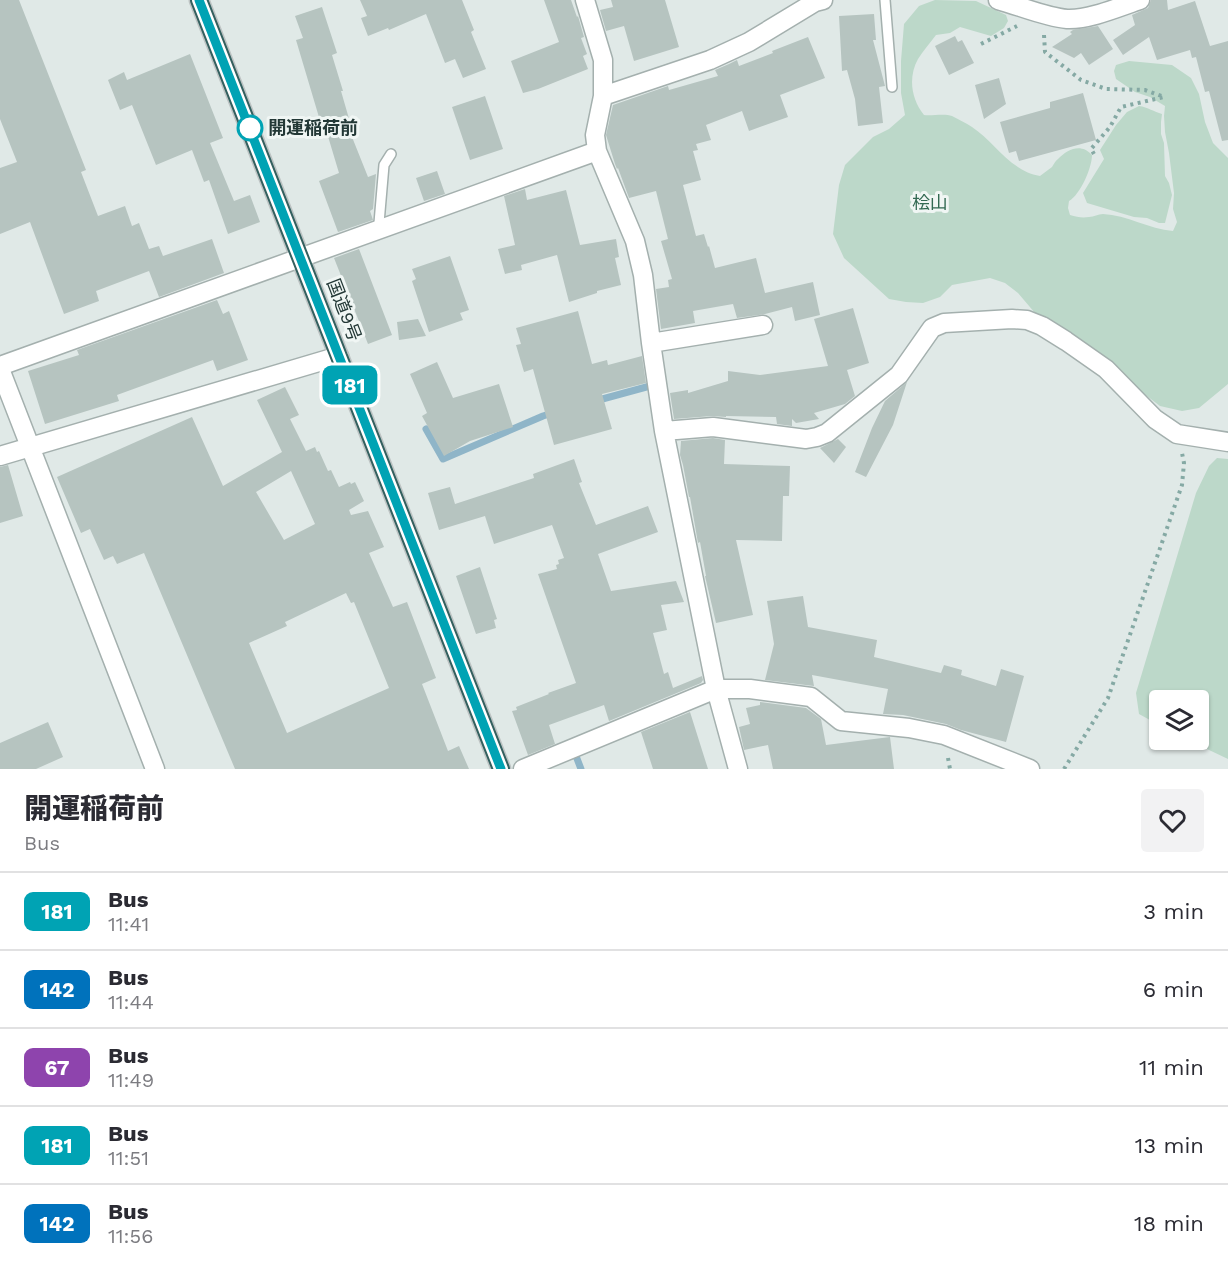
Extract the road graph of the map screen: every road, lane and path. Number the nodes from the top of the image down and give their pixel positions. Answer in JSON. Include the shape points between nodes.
{"nodes":[{"id":1,"x":199,"y":0,"type":"edge"},
{"id":2,"x":585,"y":0,"type":"edge"},
{"id":3,"x":823,"y":0,"type":"edge"},
{"id":4,"x":885,"y":0,"type":"edge"},
{"id":5,"x":999,"y":0,"type":"edge"},
{"id":6,"x":1132,"y":1,"type":"edge"},
{"id":7,"x":797,"y":6,"type":"edge"},
{"id":8,"x":1042,"y":13,"type":"junction"},
{"id":9,"x":981,"y":44,"type":"dead end"},
{"id":10,"x":892,"y":87,"type":"dead end"},
{"id":11,"x":603,"y":96,"type":"junction"},
{"id":12,"x":597,"y":151,"type":"junction"},
{"id":13,"x":390,"y":154,"type":"dead end"},
{"id":14,"x":1094,"y":154,"type":"dead end"},
{"id":15,"x":381,"y":230,"type":"junction"},
{"id":16,"x":301,"y":258,"type":"junction"},
{"id":17,"x":763,"y":325,"type":"dead end"},
{"id":18,"x":651,"y":343,"type":"junction"},
{"id":19,"x":339,"y":356,"type":"junction"},
{"id":20,"x":0,"y":368,"type":"edge"},
{"id":21,"x":664,"y":431,"type":"junction"},
{"id":22,"x":1177,"y":434,"type":"junction"},
{"id":23,"x":1228,"y":442,"type":"edge"},
{"id":24,"x":29,"y":447,"type":"junction"},
{"id":25,"x":0,"y":456,"type":"edge"},
{"id":26,"x":716,"y":689,"type":"junction"},
{"id":27,"x":155,"y":769,"type":"edge"},
{"id":28,"x":501,"y":769,"type":"edge"},
{"id":29,"x":523,"y":769,"type":"edge"},
{"id":30,"x":738,"y":769,"type":"edge"},
{"id":31,"x":1030,"y":769,"type":"edge"},
{"id":32,"x":1064,"y":769,"type":"edge"}],
"edges":[{"from":1,"to":16,"type":"highway","name":"国道9号"},
{"from":2,"to":11,"type":"street","via":[[603,60]]},
{"from":3,"to":7,"type":"street"},
{"from":4,"to":10,"type":"lane"},
{"from":5,"to":8,"type":"street"},
{"from":6,"to":8,"type":"street","via":[[1091,16],[1068,19]]},
{"from":7,"to":11,"type":"street","via":[[749,42],[710,60]]},
{"from":8,"to":9,"type":"path"},
{"from":8,"to":14,"type":"path","via":[[1045,52],[1081,80],[1106,89],[1145,90],[1164,97],[1121,108],[1091,149]]},
{"from":11,"to":12,"type":"street","via":[[595,135]]},
{"from":12,"to":15,"type":"street"},
{"from":12,"to":18,"type":"street","via":[[635,241]]},
{"from":13,"to":15,"type":"lane","via":[[384,165]]},
{"from":15,"to":16,"type":"street"},
{"from":16,"to":19,"type":"highway","name":"国道9号"},
{"from":16,"to":20,"type":"street"},
{"from":17,"to":18,"type":"street"},
{"from":18,"to":21,"type":"street"},
{"from":19,"to":24,"type":"street"},
{"from":19,"to":28,"type":"highway","name":"国道9号"},
{"from":20,"to":24,"type":"street"},
{"from":21,"to":22,"type":"street","via":[[713,427],[817,438],[899,375],[932,328],[944,323],[1012,319],[1042,326],[1066,341],[1106,369],[1155,419]]},
{"from":21,"to":26,"type":"street"},
{"from":22,"to":23,"type":"street"},
{"from":22,"to":32,"type":"path","via":[[1184,463],[1182,485],[1108,698]]},
{"from":24,"to":25,"type":"street"},
{"from":24,"to":27,"type":"street"},
{"from":26,"to":29,"type":"street"},
{"from":26,"to":30,"type":"street"},
{"from":26,"to":31,"type":"street","via":[[811,697],[841,721],[944,735]]}]}
